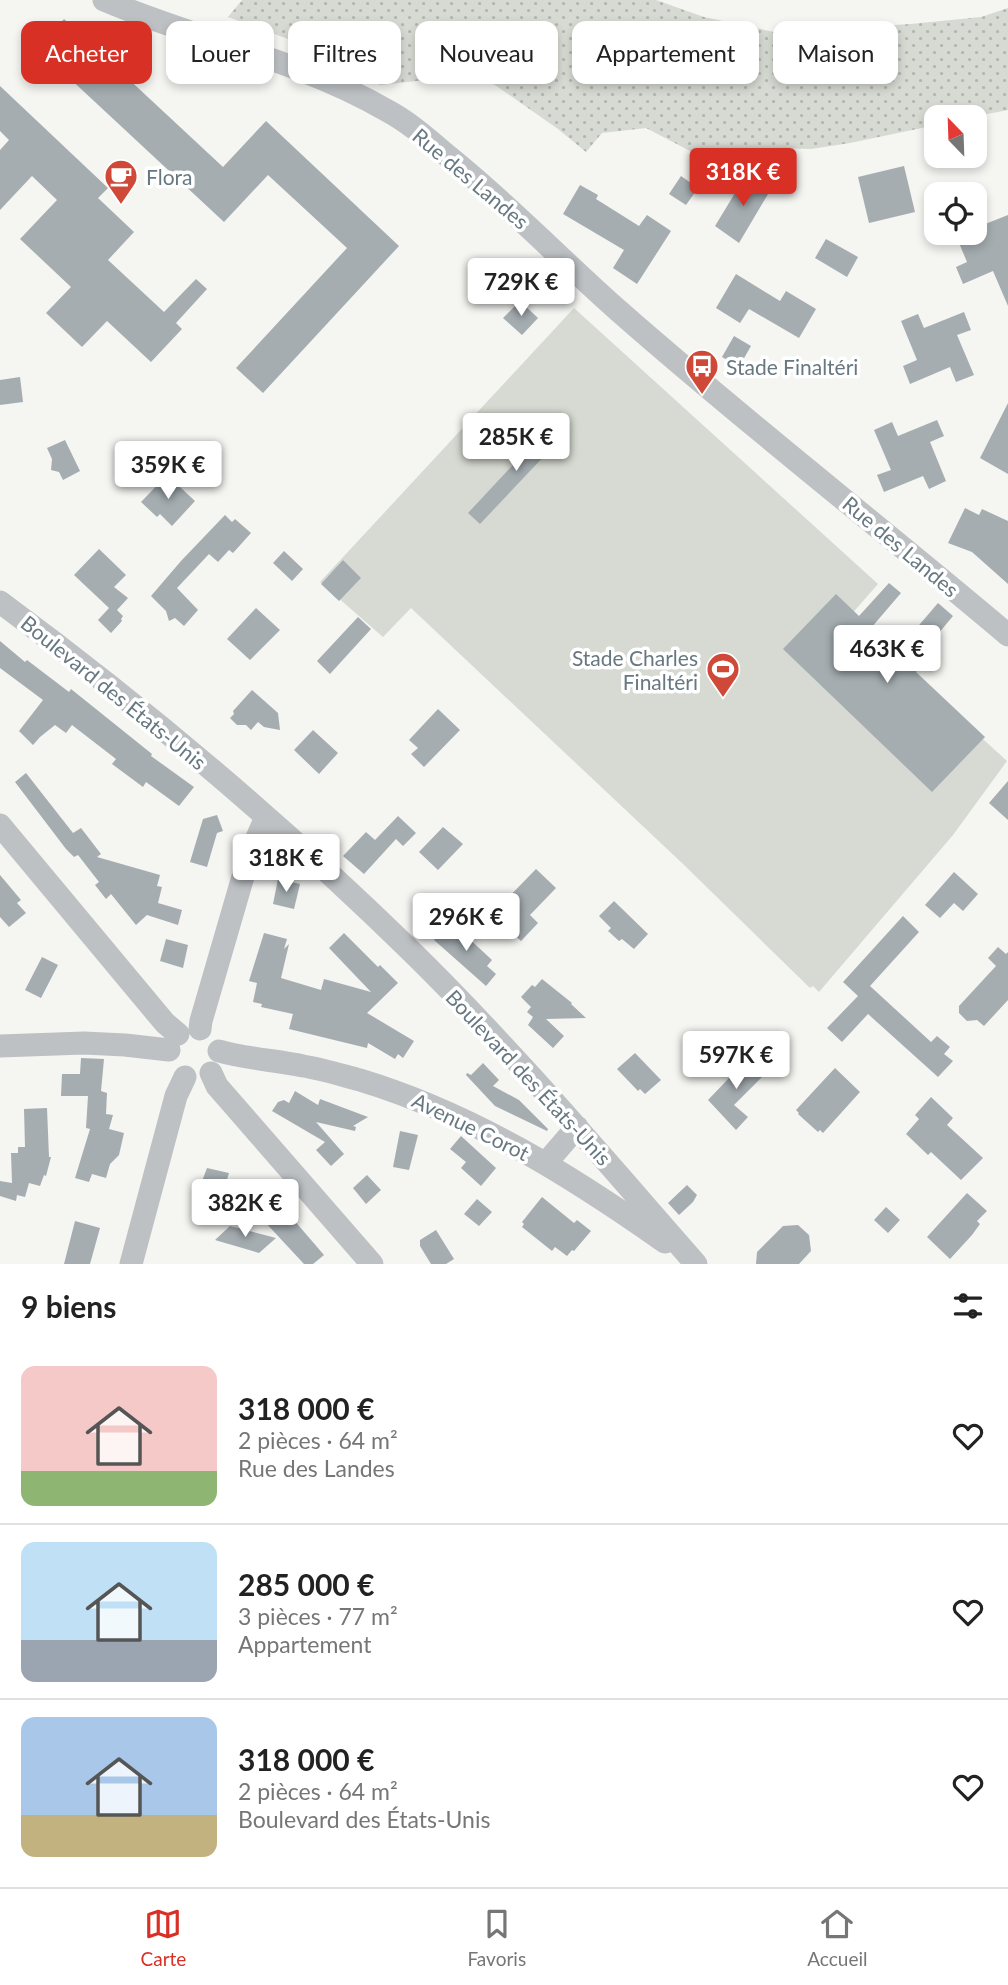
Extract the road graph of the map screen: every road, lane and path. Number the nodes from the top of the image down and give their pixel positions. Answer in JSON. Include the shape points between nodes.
{"nodes":[{"id":1,"x":104,"y":0,"type":"edge"},
{"id":2,"x":0,"y":602,"type":"edge"},
{"id":3,"x":1008,"y":635,"type":"edge"},
{"id":4,"x":266,"y":817,"type":"junction"},
{"id":5,"x":0,"y":825,"type":"edge"},
{"id":6,"x":182,"y":1038,"type":"junction"},
{"id":7,"x":0,"y":1046,"type":"edge"},
{"id":8,"x":219,"y":1051,"type":"junction"},
{"id":9,"x":211,"y":1073,"type":"junction"},
{"id":10,"x":185,"y":1077,"type":"junction"},
{"id":11,"x":577,"y":1128,"type":"junction"},
{"id":12,"x":546,"y":1163,"type":"junction"},
{"id":13,"x":131,"y":1264,"type":"edge"},
{"id":14,"x":372,"y":1264,"type":"edge"},
{"id":15,"x":696,"y":1264,"type":"edge"}],
"edges":[{"from":1,"to":3,"type":"street","name":"Rue des Landes","via":[[301,69],[388,111],[475,177],[654,342]]},
{"from":2,"to":4,"type":"street","name":"Boulevard des États-Unis","via":[[139,709]]},
{"from":4,"to":6,"type":"street","via":[[249,856],[201,1021]]},
{"from":4,"to":11,"type":"street","name":"Boulevard des États-Unis","via":[[412,952]]},
{"from":5,"to":6,"type":"street","via":[[164,1023]]},
{"from":6,"to":7,"type":"street","via":[[125,1045]]},
{"from":6,"to":8,"type":"street","via":[[213,1037]]},
{"from":6,"to":10,"type":"street","via":[[169,1059]]},
{"from":8,"to":9,"type":"street"},
{"from":8,"to":12,"type":"street","name":"Avenue Corot","via":[[305,1066],[408,1096]]},
{"from":9,"to":10,"type":"street","via":[[198,1079]]},
{"from":9,"to":14,"type":"street","via":[[217,1086]]},
{"from":10,"to":13,"type":"street"},
{"from":11,"to":12,"type":"street"},
{"from":11,"to":15,"type":"street","name":"Boulevard des États-Unis"},
{"from":12,"to":15,"type":"street","name":"Avenue Corot"}]}
